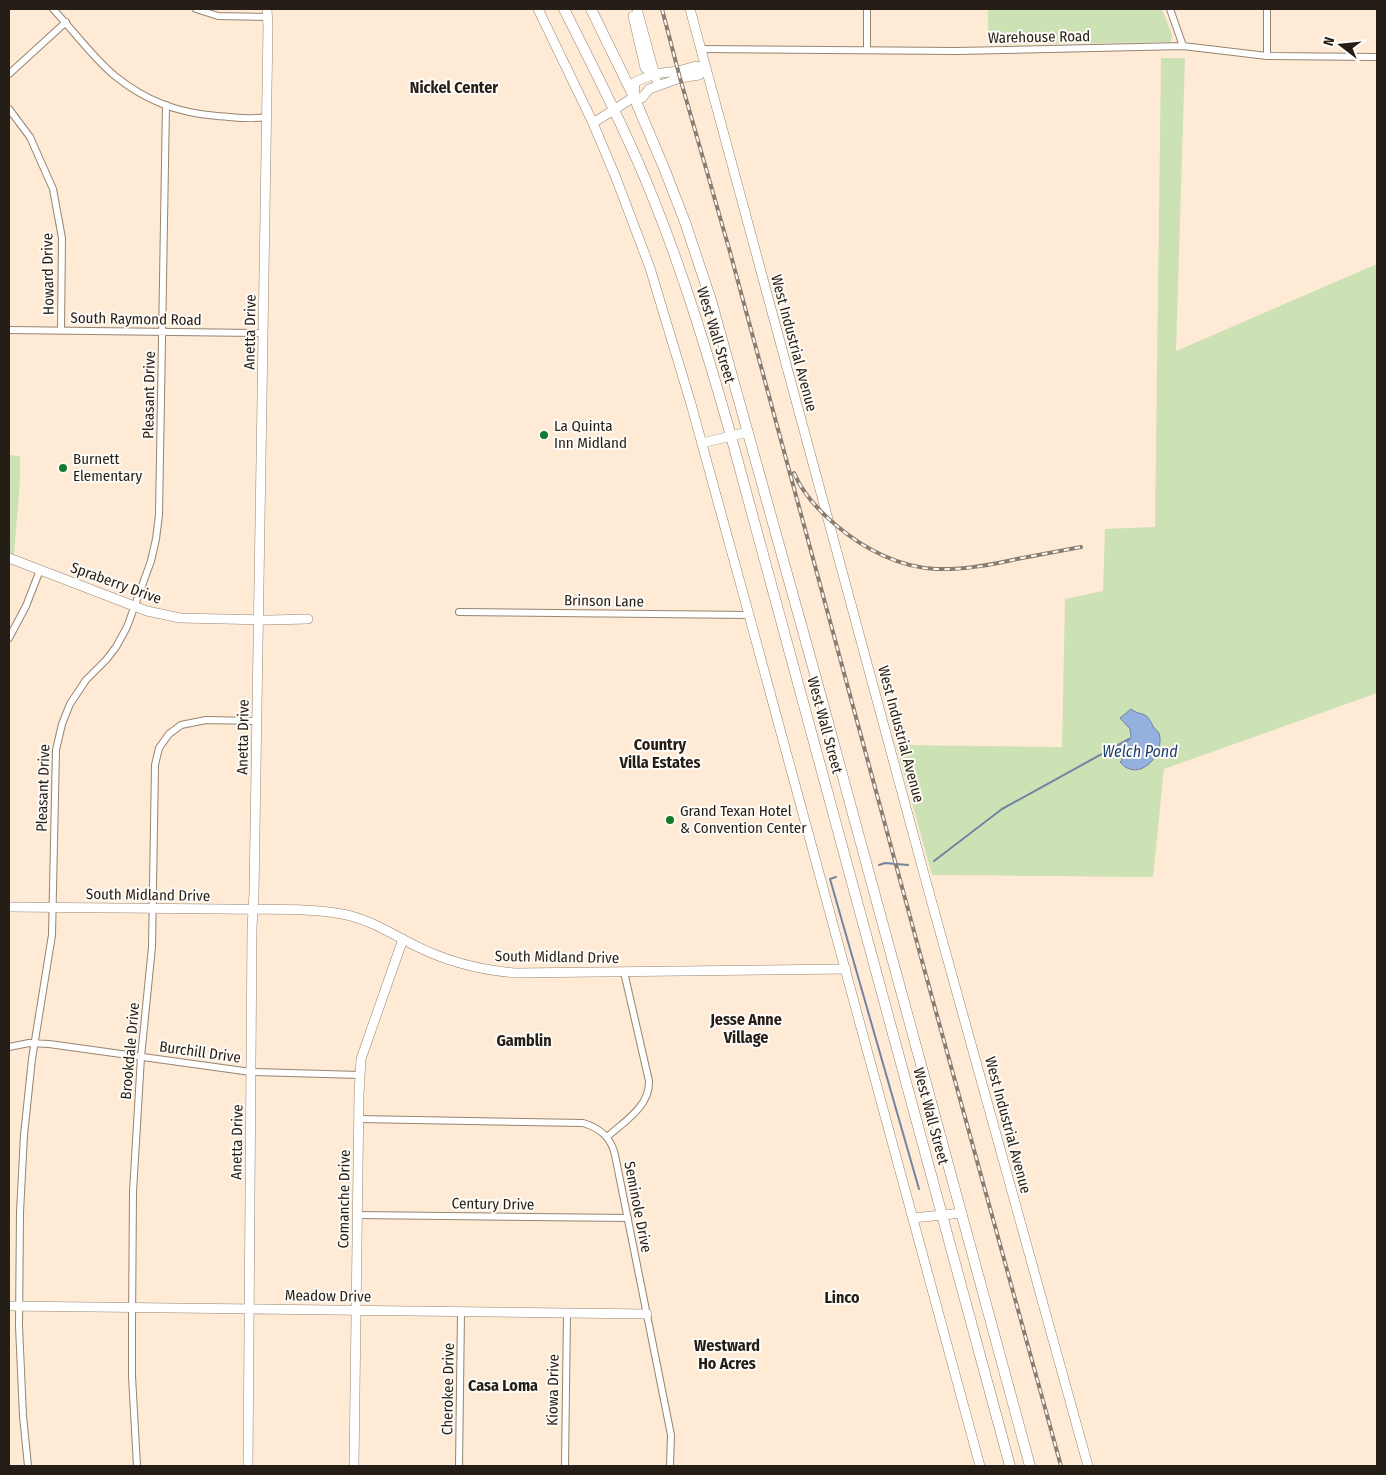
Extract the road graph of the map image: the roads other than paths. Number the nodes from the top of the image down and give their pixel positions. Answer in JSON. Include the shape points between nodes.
{"nodes":[{"id":1,"x":53,"y":9,"type":"edge"},
{"id":2,"x":196,"y":9,"type":"edge"},
{"id":3,"x":538,"y":9,"type":"edge"},
{"id":4,"x":564,"y":9,"type":"edge"},
{"id":5,"x":591,"y":9,"type":"edge"},
{"id":6,"x":631,"y":9,"type":"edge"},
{"id":7,"x":637,"y":9,"type":"edge"},
{"id":8,"x":690,"y":9,"type":"edge"},
{"id":9,"x":867,"y":9,"type":"edge"},
{"id":10,"x":1170,"y":9,"type":"edge"},
{"id":11,"x":1267,"y":9,"type":"edge"},
{"id":12,"x":267,"y":13,"type":"edge"},
{"id":13,"x":66,"y":22,"type":"junction"},
{"id":14,"x":1183,"y":46,"type":"junction"},
{"id":15,"x":700,"y":49,"type":"junction"},
{"id":16,"x":867,"y":50,"type":"junction"},
{"id":17,"x":1267,"y":56,"type":"junction"},
{"id":18,"x":1377,"y":57,"type":"edge"},
{"id":19,"x":705,"y":69,"type":"junction"},
{"id":20,"x":9,"y":74,"type":"edge"},
{"id":21,"x":654,"y":74,"type":"junction"},
{"id":22,"x":658,"y":86,"type":"junction"},
{"id":23,"x":634,"y":97,"type":"junction"},
{"id":24,"x":166,"y":105,"type":"junction"},
{"id":25,"x":9,"y":109,"type":"edge"},
{"id":26,"x":614,"y":110,"type":"junction"},
{"id":27,"x":267,"y":117,"type":"junction"},
{"id":28,"x":593,"y":122,"type":"junction"},
{"id":29,"x":9,"y":330,"type":"edge"},
{"id":30,"x":61,"y":331,"type":"junction"},
{"id":31,"x":163,"y":332,"type":"junction"},
{"id":32,"x":263,"y":334,"type":"junction"},
{"id":33,"x":748,"y":432,"type":"junction"},
{"id":34,"x":731,"y":436,"type":"junction"},
{"id":35,"x":702,"y":443,"type":"junction"},
{"id":36,"x":9,"y":558,"type":"edge"},
{"id":37,"x":40,"y":570,"type":"junction"},
{"id":38,"x":135,"y":606,"type":"junction"},
{"id":39,"x":459,"y":612,"type":"dead end"},
{"id":40,"x":749,"y":615,"type":"junction"},
{"id":41,"x":308,"y":619,"type":"dead end"},
{"id":42,"x":259,"y":620,"type":"junction"},
{"id":43,"x":9,"y":638,"type":"edge"},
{"id":44,"x":257,"y":721,"type":"junction"},
{"id":45,"x":9,"y":907,"type":"edge"},
{"id":46,"x":53,"y":907,"type":"junction"},
{"id":47,"x":154,"y":908,"type":"junction"},
{"id":48,"x":253,"y":910,"type":"junction"},
{"id":49,"x":403,"y":939,"type":"junction"},
{"id":50,"x":846,"y":969,"type":"junction"},
{"id":51,"x":624,"y":972,"type":"junction"},
{"id":52,"x":35,"y":1043,"type":"junction"},
{"id":53,"x":9,"y":1047,"type":"edge"},
{"id":54,"x":141,"y":1057,"type":"junction"},
{"id":55,"x":251,"y":1072,"type":"junction"},
{"id":56,"x":360,"y":1075,"type":"junction"},
{"id":57,"x":358,"y":1119,"type":"junction"},
{"id":58,"x":607,"y":1137,"type":"junction"},
{"id":59,"x":962,"y":1214,"type":"junction"},
{"id":60,"x":358,"y":1215,"type":"junction"},
{"id":61,"x":942,"y":1216,"type":"junction"},
{"id":62,"x":628,"y":1218,"type":"junction"},
{"id":63,"x":913,"y":1218,"type":"junction"},
{"id":64,"x":9,"y":1306,"type":"edge"},
{"id":65,"x":19,"y":1306,"type":"junction"},
{"id":66,"x":132,"y":1307,"type":"junction"},
{"id":67,"x":249,"y":1309,"type":"junction"},
{"id":68,"x":356,"y":1310,"type":"junction"},
{"id":69,"x":461,"y":1312,"type":"junction"},
{"id":70,"x":567,"y":1313,"type":"junction"},
{"id":71,"x":647,"y":1314,"type":"junction"},
{"id":72,"x":28,"y":1466,"type":"edge"},
{"id":73,"x":137,"y":1466,"type":"edge"},
{"id":74,"x":248,"y":1466,"type":"edge"},
{"id":75,"x":354,"y":1466,"type":"edge"},
{"id":76,"x":459,"y":1466,"type":"edge"},
{"id":77,"x":565,"y":1466,"type":"edge"},
{"id":78,"x":670,"y":1466,"type":"edge"},
{"id":79,"x":980,"y":1466,"type":"edge"},
{"id":80,"x":1010,"y":1466,"type":"edge"},
{"id":81,"x":1030,"y":1466,"type":"edge"},
{"id":82,"x":1088,"y":1466,"type":"edge"}],
"edges":[{"from":1,"to":13,"type":"street"},
{"from":2,"to":12,"type":"street","via":[[218,16]]},
{"from":3,"to":28,"type":"street"},
{"from":4,"to":26,"type":"main road","name":"West Wall Street"},
{"from":5,"to":23,"type":"main road","name":"West Wall Street"},
{"from":6,"to":21,"type":"street","via":[[645,68]]},
{"from":7,"to":21,"type":"street"},
{"from":8,"to":15,"type":"street","name":"West Industrial Avenue"},
{"from":9,"to":16,"type":"street"},
{"from":10,"to":14,"type":"street"},
{"from":11,"to":17,"type":"street"},
{"from":12,"to":27,"type":"street","name":"Anetta Drive"},
{"from":13,"to":20,"type":"street"},
{"from":13,"to":24,"type":"street","via":[[115,76],[144,96]]},
{"from":14,"to":16,"type":"street","name":"Warehouse Road"},
{"from":14,"to":17,"type":"street","name":"Warehouse Road"},
{"from":15,"to":16,"type":"street","name":"Warehouse Road"},
{"from":15,"to":19,"type":"street","name":"West Industrial Avenue"},
{"from":17,"to":18,"type":"street","name":"Warehouse Road"},
{"from":19,"to":21,"type":"street","via":[[696,66]]},
{"from":19,"to":22,"type":"street","via":[[699,75]]},
{"from":19,"to":82,"type":"street","name":"West Industrial Avenue"},
{"from":21,"to":22,"type":"street"},
{"from":21,"to":23,"type":"street","via":[[636,82]]},
{"from":22,"to":23,"type":"street","via":[[649,89],[642,98]]},
{"from":23,"to":26,"type":"street"},
{"from":23,"to":33,"type":"main road","name":"West Wall Street","via":[[692,244]]},
{"from":24,"to":27,"type":"street","via":[[211,116]]},
{"from":24,"to":31,"type":"street","name":"Pleasant Drive"},
{"from":25,"to":30,"type":"street","name":"Howard Drive","via":[[30,137],[53,189],[62,238]]},
{"from":26,"to":28,"type":"street"},
{"from":26,"to":34,"type":"main road","name":"West Wall Street","via":[[653,198],[686,288]]},
{"from":27,"to":32,"type":"street","name":"Anetta Drive"},
{"from":28,"to":35,"type":"street","via":[[650,268]]},
{"from":29,"to":30,"type":"street","name":"South Raymond Road"},
{"from":30,"to":31,"type":"street","name":"South Raymond Road"},
{"from":31,"to":32,"type":"street","name":"South Raymond Road"},
{"from":31,"to":38,"type":"street","name":"Pleasant Drive","via":[[158,522],[151,561]]},
{"from":32,"to":42,"type":"street","name":"Anetta Drive"},
{"from":33,"to":34,"type":"street"},
{"from":33,"to":59,"type":"main road","name":"West Wall Street"},
{"from":34,"to":35,"type":"street"},
{"from":34,"to":61,"type":"main road","name":"West Wall Street"},
{"from":35,"to":40,"type":"street"},
{"from":36,"to":37,"type":"street","name":"Spraberry Drive"},
{"from":37,"to":38,"type":"street","name":"Spraberry Drive"},
{"from":37,"to":43,"type":"street"},
{"from":38,"to":42,"type":"street","name":"Spraberry Drive","via":[[180,618]]},
{"from":38,"to":46,"type":"street","name":"Pleasant Drive","via":[[118,644],[68,708],[58,736],[54,760]]},
{"from":39,"to":40,"type":"street","name":"Brinson Lane"},
{"from":40,"to":50,"type":"street"},
{"from":41,"to":42,"type":"street","name":"Spraberry Drive"},
{"from":42,"to":44,"type":"street","name":"Anetta Drive"},
{"from":44,"to":47,"type":"street","name":"Brookdale Drive","via":[[206,720],[181,725],[159,748],[155,765]]},
{"from":44,"to":48,"type":"street","name":"Anetta Drive"},
{"from":45,"to":46,"type":"street","name":"South Midland Drive"},
{"from":46,"to":47,"type":"street","name":"South Midland Drive"},
{"from":46,"to":52,"type":"street","name":"Pleasant Drive","via":[[52,935]]},
{"from":47,"to":48,"type":"street","name":"South Midland Drive"},
{"from":47,"to":54,"type":"street","name":"Brookdale Drive"},
{"from":48,"to":49,"type":"street","name":"South Midland Drive","via":[[342,914],[369,922]]},
{"from":48,"to":55,"type":"street","name":"Anetta Drive"},
{"from":49,"to":51,"type":"street","name":"South Midland Drive","via":[[446,960],[490,971]]},
{"from":49,"to":56,"type":"street","name":"Comanche Drive","via":[[360,1059]]},
{"from":50,"to":51,"type":"street","name":"South Midland Drive"},
{"from":50,"to":63,"type":"street"},
{"from":51,"to":58,"type":"street","via":[[649,1091],[642,1105]]},
{"from":52,"to":53,"type":"street","name":"Burchill Drive"},
{"from":52,"to":54,"type":"street","name":"Burchill Drive"},
{"from":52,"to":65,"type":"street","name":"Pleasant Drive","via":[[22,1166]]},
{"from":54,"to":55,"type":"street","name":"Burchill Drive"},
{"from":54,"to":66,"type":"street","name":"Brookdale Drive","via":[[133,1192]]},
{"from":55,"to":56,"type":"street","name":"Burchill Drive"},
{"from":55,"to":67,"type":"street","name":"Anetta Drive"},
{"from":56,"to":57,"type":"street","name":"Comanche Drive"},
{"from":57,"to":58,"type":"street","via":[[583,1123],[597,1128]]},
{"from":57,"to":60,"type":"street","name":"Comanche Drive"},
{"from":58,"to":62,"type":"street","name":"Seminole Drive","via":[[614,1151]]},
{"from":59,"to":61,"type":"street"},
{"from":59,"to":81,"type":"main road","name":"West Wall Street"},
{"from":60,"to":62,"type":"street","name":"Century Drive"},
{"from":60,"to":68,"type":"street","name":"Comanche Drive"},
{"from":61,"to":63,"type":"street"},
{"from":61,"to":80,"type":"main road","name":"West Wall Street"},
{"from":62,"to":71,"type":"street","name":"Seminole Drive"},
{"from":63,"to":79,"type":"street"},
{"from":64,"to":65,"type":"street","name":"Meadow Drive"},
{"from":65,"to":66,"type":"street","name":"Meadow Drive"},
{"from":65,"to":72,"type":"street","name":"Pleasant Drive"},
{"from":66,"to":67,"type":"street","name":"Meadow Drive"},
{"from":66,"to":73,"type":"street","name":"Brookdale Drive"},
{"from":67,"to":68,"type":"street","name":"Meadow Drive"},
{"from":67,"to":74,"type":"street","name":"Anetta Drive"},
{"from":68,"to":69,"type":"street","name":"Meadow Drive"},
{"from":68,"to":75,"type":"street","name":"Comanche Drive"},
{"from":69,"to":70,"type":"street","name":"Meadow Drive"},
{"from":69,"to":76,"type":"street","name":"Cherokee Drive"},
{"from":70,"to":71,"type":"street","name":"Meadow Drive"},
{"from":70,"to":77,"type":"street","name":"Kiowa Drive"},
{"from":71,"to":78,"type":"street","name":"Seminole Drive","via":[[671,1430]]}]}
